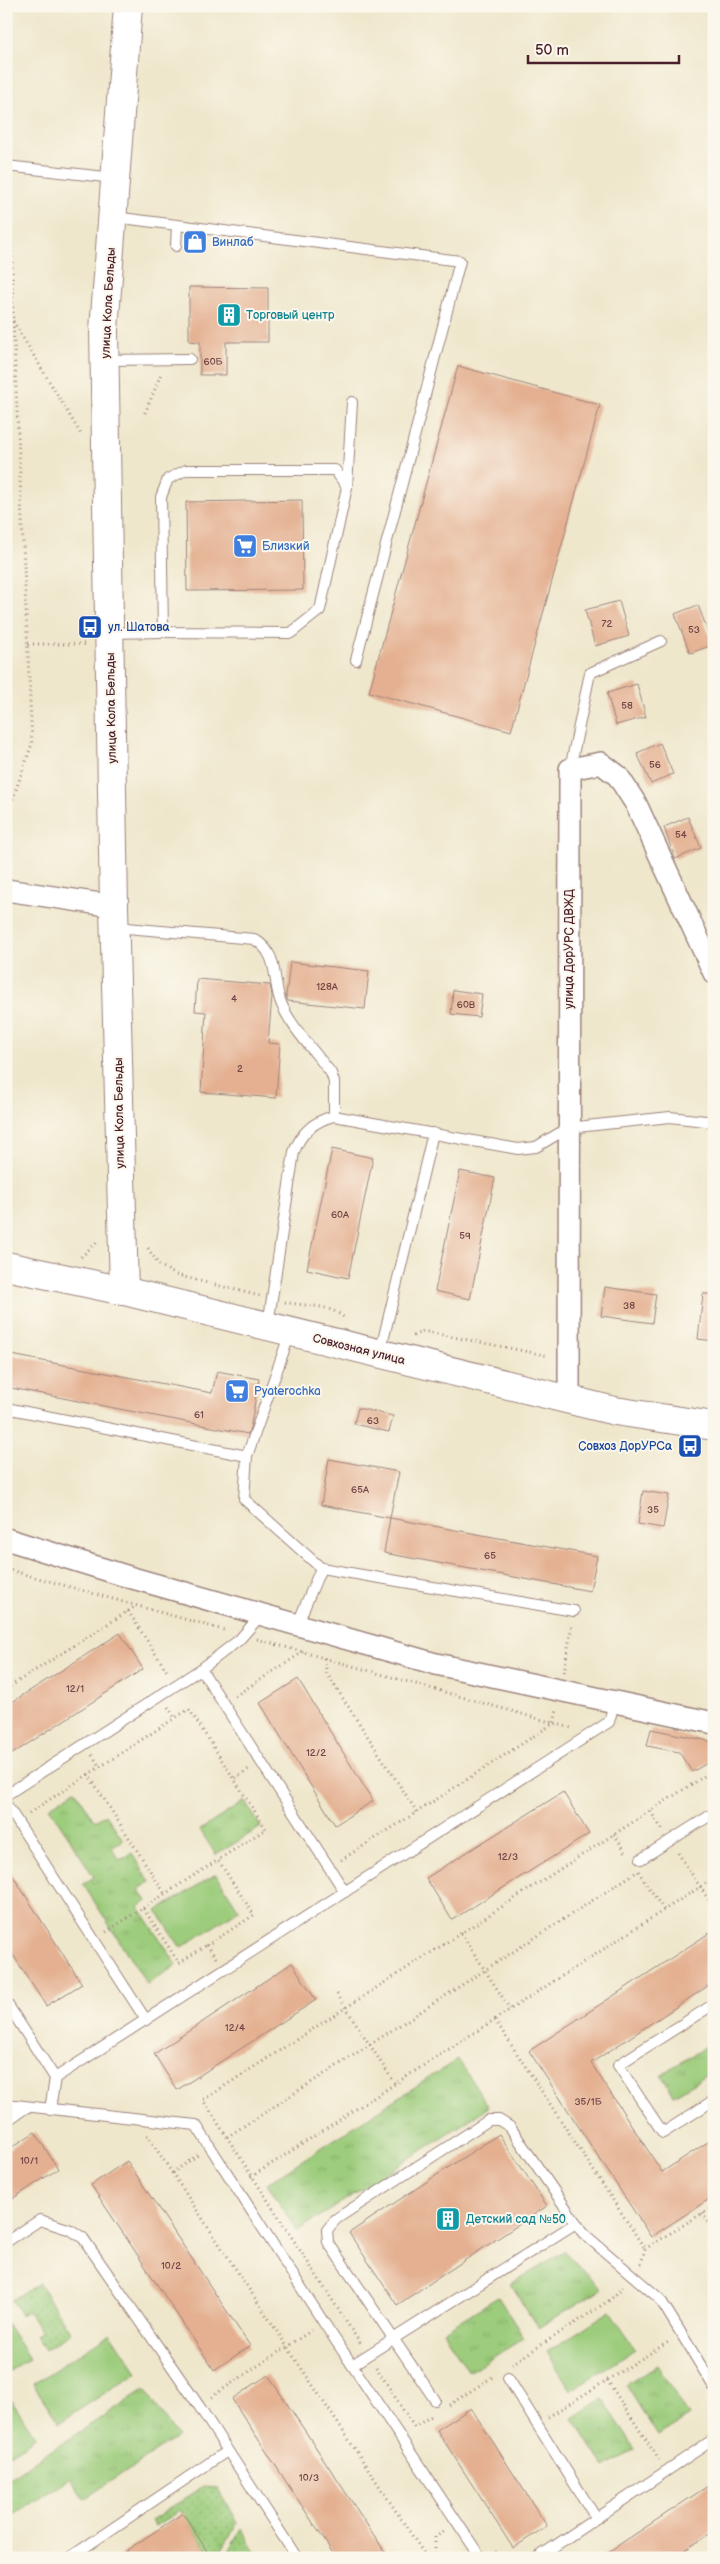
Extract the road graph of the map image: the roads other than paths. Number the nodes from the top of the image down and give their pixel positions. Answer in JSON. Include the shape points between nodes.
{"nodes":[{"id":1,"x":128,"y":6,"type":"edge"},
{"id":2,"x":6,"y":166,"type":"edge"},
{"id":3,"x":115,"y":178,"type":"junction"},
{"id":4,"x":112,"y":217,"type":"junction"},
{"id":5,"x":177,"y":226,"type":"junction"},
{"id":6,"x":176,"y":246,"type":"dead end"},
{"id":7,"x":190,"y":359,"type":"dead end"},
{"id":8,"x":105,"y":360,"type":"junction"},
{"id":9,"x":352,"y":402,"type":"dead end"},
{"id":10,"x":347,"y":487,"type":"junction"},
{"id":11,"x":164,"y":632,"type":"junction"},
{"id":12,"x":102,"y":639,"type":"junction"},
{"id":13,"x":661,"y":641,"type":"dead end"},
{"id":14,"x":356,"y":660,"type":"dead end"},
{"id":15,"x":570,"y":769,"type":"junction"},
{"id":16,"x":6,"y":890,"type":"edge"},
{"id":17,"x":114,"y":916,"type":"junction"},
{"id":18,"x":714,"y":973,"type":"edge"},
{"id":19,"x":334,"y":1116,"type":"junction"},
{"id":20,"x":714,"y":1122,"type":"edge"},
{"id":21,"x":568,"y":1128,"type":"junction"},
{"id":22,"x":433,"y":1133,"type":"junction"},
{"id":23,"x":6,"y":1266,"type":"edge"},
{"id":24,"x":124,"y":1291,"type":"junction"},
{"id":25,"x":279,"y":1329,"type":"junction"},
{"id":26,"x":380,"y":1354,"type":"junction"},
{"id":27,"x":568,"y":1400,"type":"junction"},
{"id":28,"x":6,"y":1408,"type":"edge"},
{"id":29,"x":714,"y":1426,"type":"edge"},
{"id":30,"x":247,"y":1456,"type":"junction"},
{"id":31,"x":6,"y":1539,"type":"edge"},
{"id":32,"x":321,"y":1568,"type":"junction"},
{"id":33,"x":574,"y":1611,"type":"road end"},
{"id":34,"x":261,"y":1615,"type":"junction"},
{"id":35,"x":298,"y":1624,"type":"junction"},
{"id":36,"x":202,"y":1669,"type":"junction"},
{"id":37,"x":614,"y":1703,"type":"junction"},
{"id":38,"x":714,"y":1723,"type":"edge"},
{"id":39,"x":6,"y":1795,"type":"edge"},
{"id":40,"x":6,"y":1804,"type":"edge"},
{"id":41,"x":714,"y":1813,"type":"edge"},
{"id":42,"x":641,"y":1860,"type":"dead end"},
{"id":43,"x":345,"y":1892,"type":"junction"},
{"id":44,"x":6,"y":2002,"type":"edge"},
{"id":45,"x":714,"y":2004,"type":"edge"},
{"id":46,"x":146,"y":2020,"type":"junction"},
{"id":47,"x":55,"y":2078,"type":"junction"},
{"id":48,"x":714,"y":2100,"type":"edge"},
{"id":49,"x":6,"y":2104,"type":"edge"},
{"id":50,"x":28,"y":2107,"type":"junction"},
{"id":51,"x":50,"y":2110,"type":"junction"},
{"id":52,"x":6,"y":2120,"type":"edge"},
{"id":53,"x":576,"y":2223,"type":"junction"},
{"id":54,"x":6,"y":2242,"type":"edge"},
{"id":55,"x":395,"y":2339,"type":"junction"},
{"id":56,"x":352,"y":2365,"type":"junction"},
{"id":57,"x":506,"y":2374,"type":"road end"},
{"id":58,"x":714,"y":2387,"type":"edge"},
{"id":59,"x":435,"y":2400,"type":"dead end"},
{"id":60,"x":714,"y":2439,"type":"edge"},
{"id":61,"x":227,"y":2451,"type":"junction"},
{"id":62,"x":596,"y":2518,"type":"junction"},
{"id":63,"x":69,"y":2558,"type":"edge"},
{"id":64,"x":297,"y":2558,"type":"edge"},
{"id":65,"x":481,"y":2558,"type":"edge"},
{"id":66,"x":537,"y":2558,"type":"edge"}],
"edges":[{"from":1,"to":3,"type":"street","name":"улица Кола Бельды"},
{"from":2,"to":3,"type":"lane"},
{"from":3,"to":4,"type":"street","name":"улица Кола Бельды"},
{"from":4,"to":5,"type":"lane"},
{"from":4,"to":8,"type":"street","name":"улица Кола Бельды"},
{"from":5,"to":6,"type":"lane"},
{"from":5,"to":14,"type":"lane","via":[[460,261]]},
{"from":7,"to":8,"type":"lane"},
{"from":8,"to":12,"type":"street","name":"улица Кола Бельды"},
{"from":9,"to":10,"type":"lane"},
{"from":10,"to":11,"type":"lane","via":[[320,610],[291,633]]},
{"from":10,"to":11,"type":"lane","via":[[335,470],[186,470],[168,479],[161,497]]},
{"from":11,"to":12,"type":"lane"},
{"from":12,"to":17,"type":"street","name":"улица Кола Бельды"},
{"from":13,"to":15,"type":"lane","via":[[590,673]]},
{"from":15,"to":18,"type":"street","via":[[601,763],[618,776],[636,804]]},
{"from":15,"to":21,"type":"street","name":"улица ДорУРС ДВЖД"},
{"from":16,"to":17,"type":"street"},
{"from":17,"to":19,"type":"lane","via":[[254,939],[264,945],[271,955],[280,1001],[331,1073]]},
{"from":17,"to":24,"type":"street","name":"улица Кола Бельды"},
{"from":19,"to":22,"type":"lane"},
{"from":19,"to":25,"type":"lane","via":[[324,1118],[304,1132],[294,1152]]},
{"from":20,"to":21,"type":"lane","via":[[670,1116]]},
{"from":21,"to":22,"type":"lane","via":[[536,1147],[518,1149]]},
{"from":21,"to":27,"type":"street","name":"улица ДорУРС ДВЖД"},
{"from":22,"to":26,"type":"lane"},
{"from":23,"to":24,"type":"street","name":"Совхозная улица"},
{"from":24,"to":25,"type":"street","name":"Совхозная улица"},
{"from":25,"to":26,"type":"street","name":"Совхозная улица"},
{"from":25,"to":30,"type":"lane"},
{"from":26,"to":27,"type":"street","name":"Совхозная улица"},
{"from":27,"to":29,"type":"street","name":"Совхозная улица","via":[[615,1411]]},
{"from":28,"to":30,"type":"lane"},
{"from":30,"to":32,"type":"lane","via":[[244,1499]]},
{"from":31,"to":34,"type":"street"},
{"from":32,"to":33,"type":"lane"},
{"from":32,"to":35,"type":"lane"},
{"from":34,"to":35,"type":"street"},
{"from":34,"to":36,"type":"lane","via":[[243,1636]]},
{"from":35,"to":37,"type":"street","via":[[436,1664]]},
{"from":36,"to":39,"type":"lane"},
{"from":36,"to":43,"type":"lane"},
{"from":37,"to":38,"type":"street"},
{"from":37,"to":43,"type":"lane","via":[[609,1722]]},
{"from":40,"to":46,"type":"lane"},
{"from":41,"to":42,"type":"lane"},
{"from":43,"to":46,"type":"lane"},
{"from":44,"to":47,"type":"lane"},
{"from":45,"to":48,"type":"lane","via":[[618,2066],[662,2134]]},
{"from":46,"to":47,"type":"lane"},
{"from":47,"to":51,"type":"lane"},
{"from":49,"to":50,"type":"lane"},
{"from":50,"to":51,"type":"lane"},
{"from":50,"to":52,"type":"lane"},
{"from":51,"to":56,"type":"lane","via":[[196,2125]]},
{"from":53,"to":55,"type":"lane"},
{"from":53,"to":55,"type":"lane","via":[[510,2126],[499,2120],[489,2120],[336,2219],[328,2230],[328,2242]]},
{"from":53,"to":58,"type":"lane","via":[[582,2233],[660,2299]]},
{"from":54,"to":61,"type":"lane","via":[[40,2220],[84,2238]]},
{"from":55,"to":56,"type":"lane"},
{"from":55,"to":59,"type":"lane"},
{"from":56,"to":65,"type":"lane"},
{"from":57,"to":62,"type":"lane"},
{"from":60,"to":62,"type":"lane"},
{"from":61,"to":63,"type":"lane"},
{"from":61,"to":64,"type":"lane"},
{"from":62,"to":66,"type":"lane"}]}
